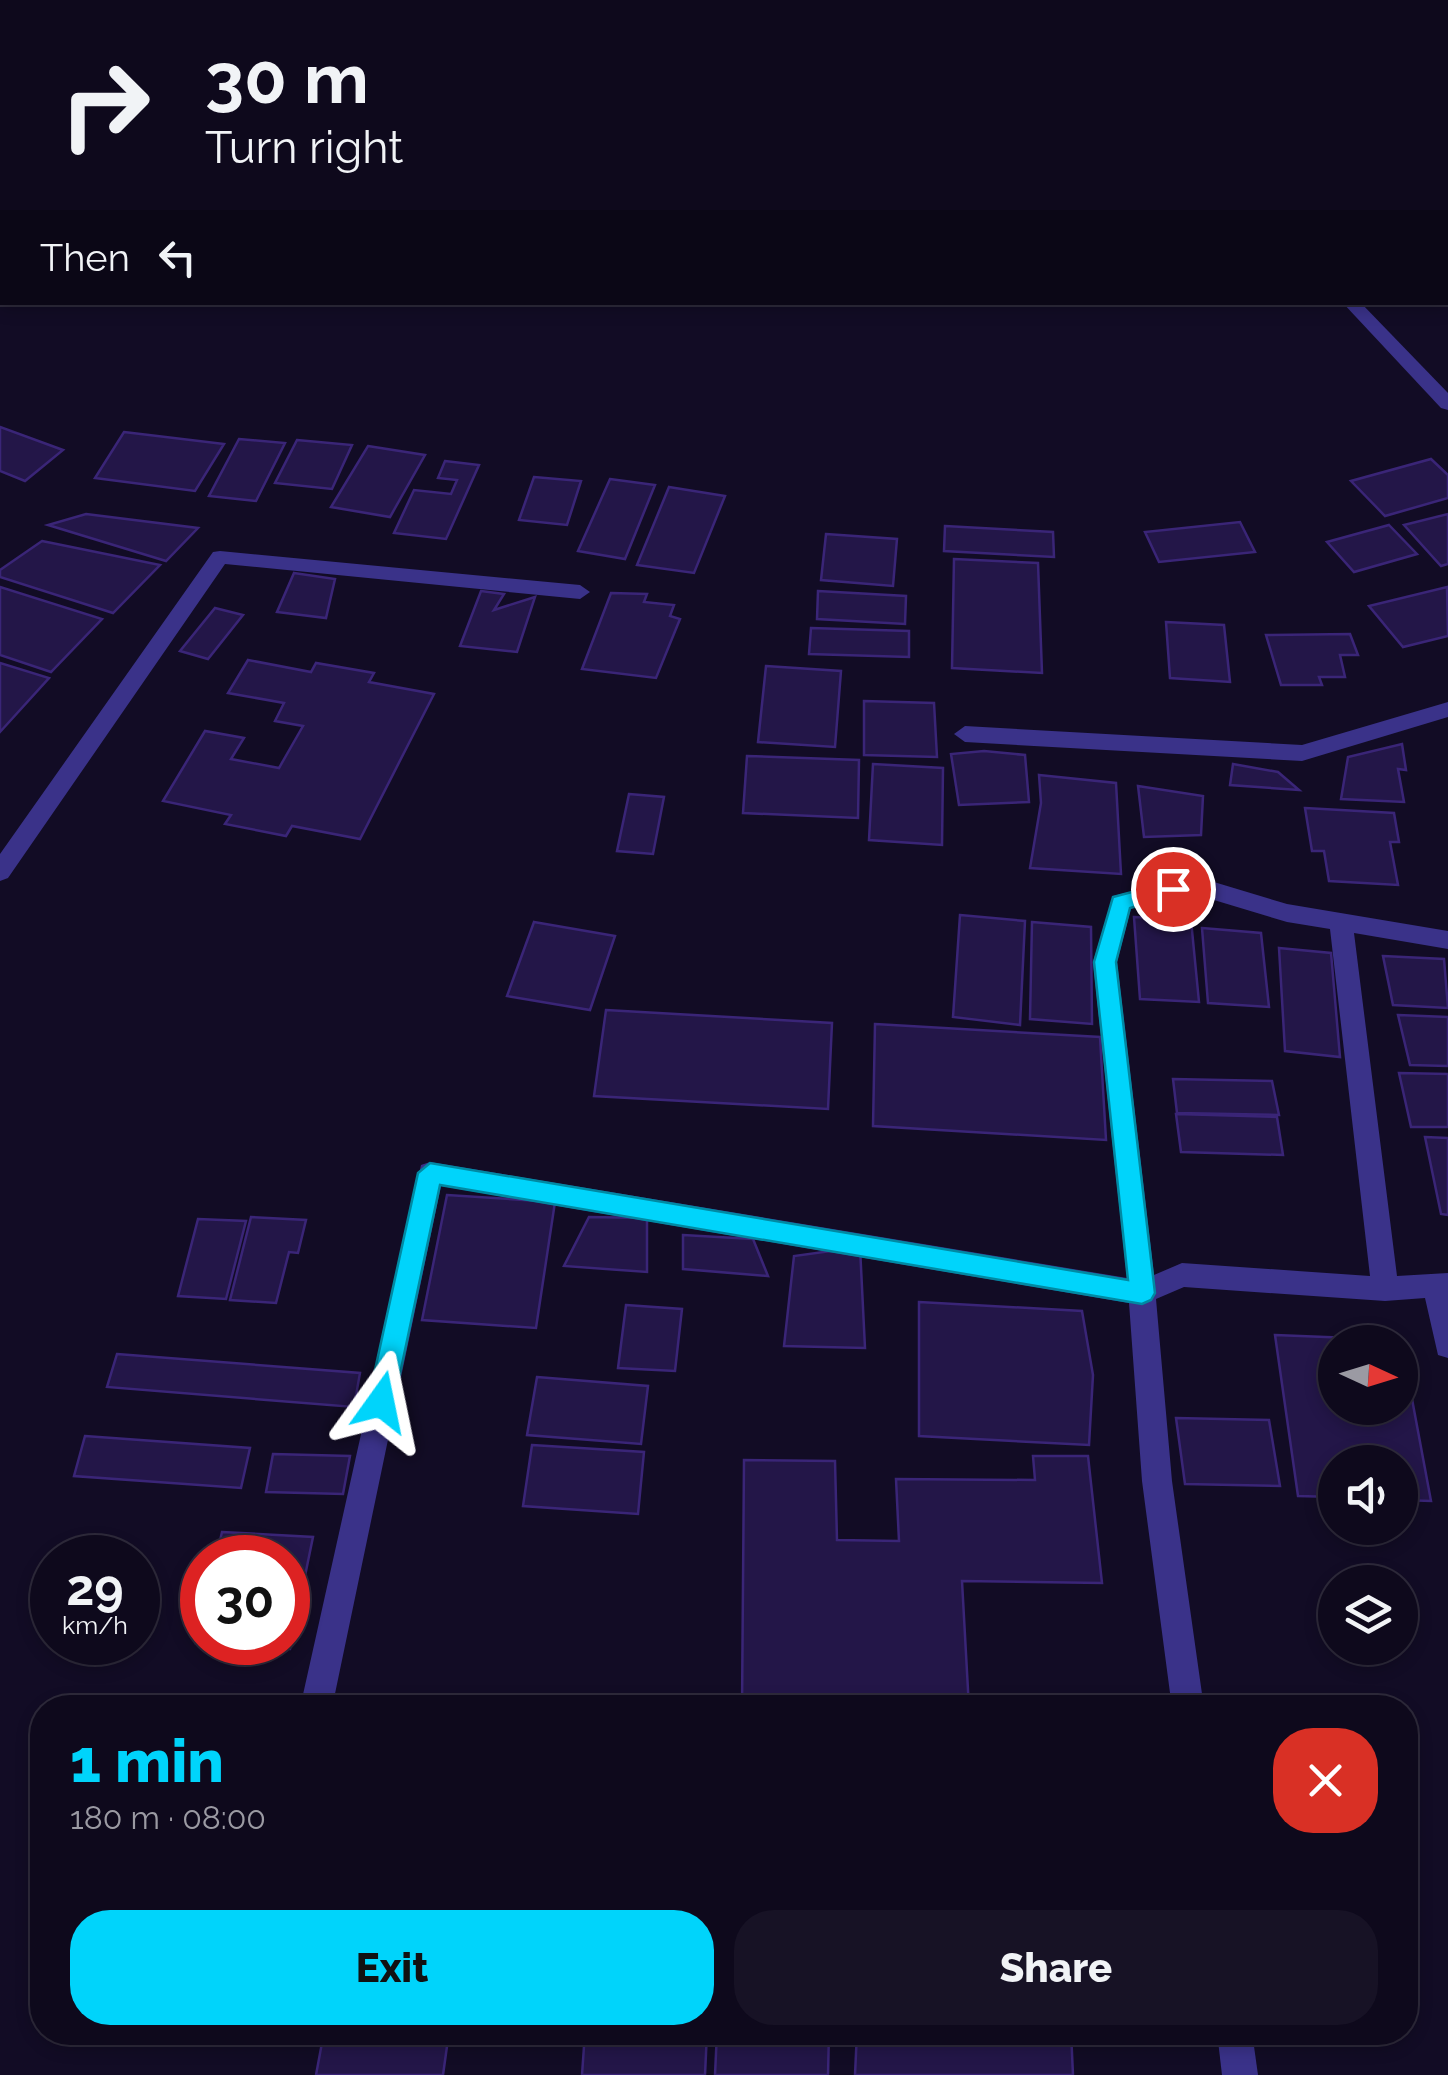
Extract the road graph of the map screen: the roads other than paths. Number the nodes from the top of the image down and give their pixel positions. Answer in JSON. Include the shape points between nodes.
{"nodes":[{"id":1,"x":1353,"y":305,"type":"edge"},
{"id":2,"x":1448,"y":404,"type":"edge"},
{"id":3,"x":580,"y":592,"type":"dead end"},
{"id":4,"x":1448,"y":709,"type":"edge"},
{"id":5,"x":966,"y":734,"type":"dead end"},
{"id":6,"x":0,"y":872,"type":"edge"},
{"id":7,"x":1341,"y":925,"type":"junction"},
{"id":8,"x":1448,"y":940,"type":"edge"},
{"id":9,"x":1442,"y":1286,"type":"edge"},
{"id":10,"x":1385,"y":1289,"type":"junction"},
{"id":11,"x":1142,"y":1293,"type":"junction"},
{"id":12,"x":1448,"y":1346,"type":"edge"},
{"id":13,"x":319,"y":1695,"type":"edge"},
{"id":14,"x":1186,"y":1695,"type":"edge"},
{"id":15,"x":1236,"y":2045,"type":"edge"},
{"id":16,"x":1240,"y":2075,"type":"edge"}],
"edges":[{"from":1,"to":2,"type":"street"},
{"from":3,"to":6,"type":"street","via":[[220,557]]},
{"from":4,"to":5,"type":"street","via":[[1302,753]]},
{"from":7,"to":8,"type":"street"},
{"from":7,"to":10,"type":"street"},
{"from":7,"to":11,"type":"street","via":[[1194,885],[1121,902],[1105,962]]},
{"from":9,"to":10,"type":"street"},
{"from":9,"to":12,"type":"street"},
{"from":10,"to":11,"type":"street","via":[[1182,1275]]},
{"from":11,"to":13,"type":"street","via":[[430,1173]]},
{"from":11,"to":14,"type":"street","via":[[1156,1481]]},
{"from":15,"to":16,"type":"street"}]}
